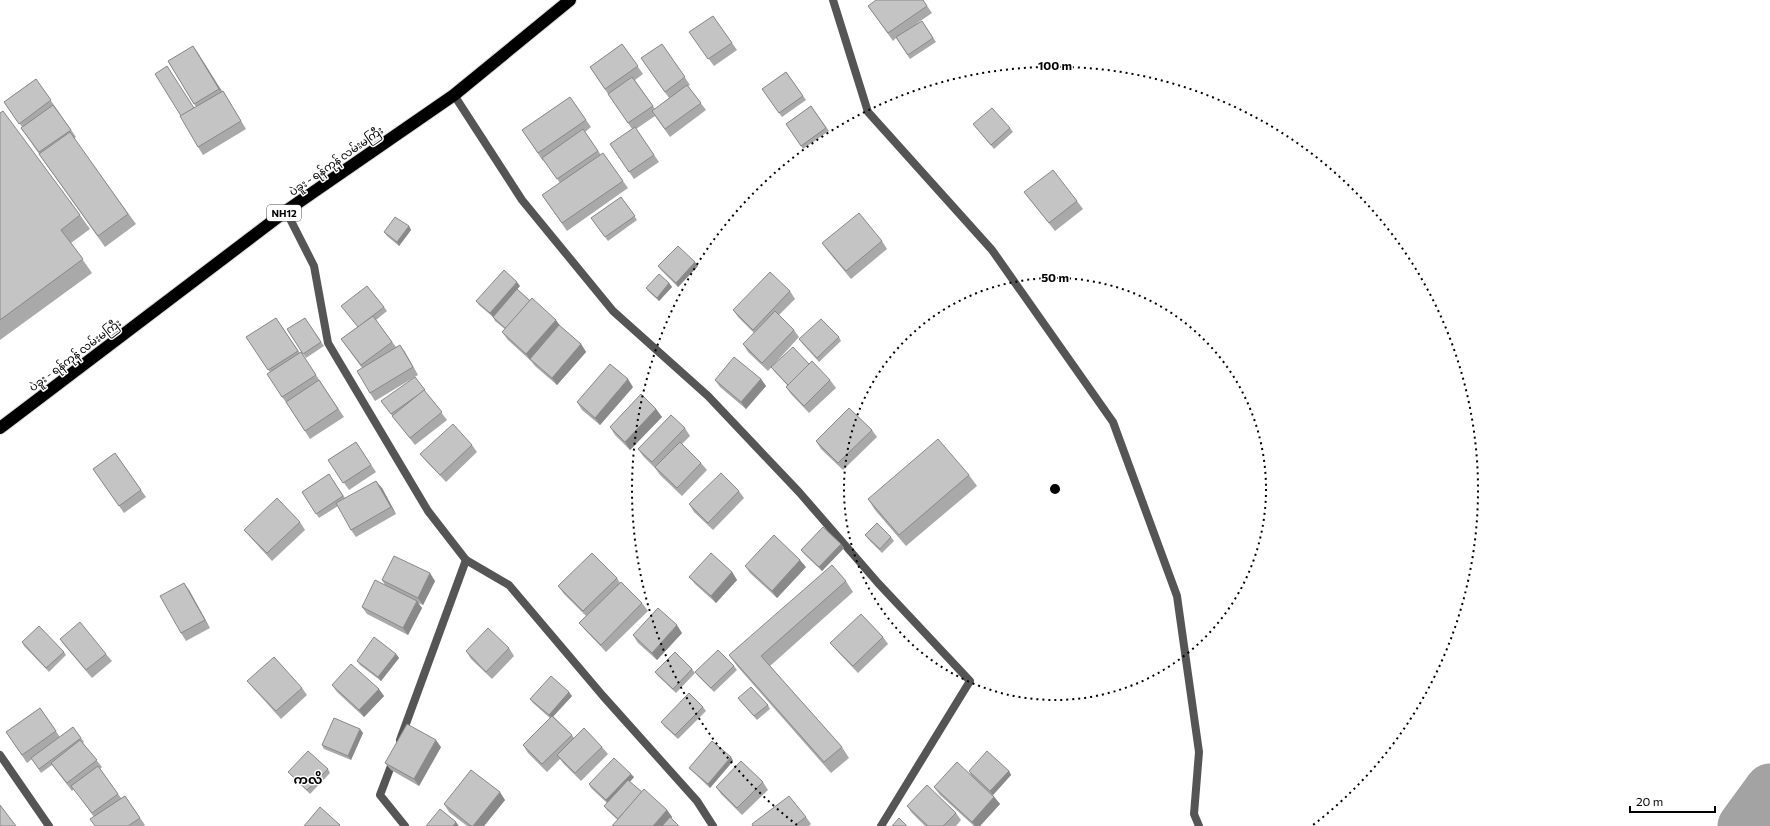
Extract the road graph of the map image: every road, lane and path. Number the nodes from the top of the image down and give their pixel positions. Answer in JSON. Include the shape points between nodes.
{"nodes":[{"id":1,"x":570,"y":0,"type":"edge"},
{"id":2,"x":833,"y":0,"type":"edge"},
{"id":3,"x":454,"y":95,"type":"junction"},
{"id":4,"x":286,"y":211,"type":"junction"},
{"id":5,"x":0,"y":428,"type":"edge"},
{"id":6,"x":466,"y":560,"type":"junction"},
{"id":7,"x":0,"y":755,"type":"edge"},
{"id":8,"x":49,"y":826,"type":"edge"},
{"id":9,"x":405,"y":826,"type":"edge"},
{"id":10,"x":713,"y":826,"type":"edge"},
{"id":11,"x":881,"y":826,"type":"edge"},
{"id":12,"x":1199,"y":826,"type":"edge"}],
"edges":[{"from":1,"to":3,"type":"highway","name":"ပဲခူး - ရန်ကုန် လမ်းမကြီး","number":"NH12"},
{"from":2,"to":12,"type":"street","via":[[868,112],[992,250],[1113,422],[1177,596],[1199,752],[1194,814]]},
{"from":3,"to":4,"type":"highway","name":"ပဲခူး - ရန်ကုန် လမ်းမကြီး","number":"NH12"},
{"from":3,"to":11,"type":"street","via":[[522,200],[613,311],[719,407],[970,681]]},
{"from":4,"to":5,"type":"highway","name":"ပဲခူး - ရန်ကုန် လမ်းမကြီး","number":"NH12"},
{"from":4,"to":6,"type":"street","via":[[314,266],[328,343],[428,511]]},
{"from":6,"to":9,"type":"street","via":[[380,795]]},
{"from":6,"to":10,"type":"street","via":[[509,585],[697,801]]},
{"from":7,"to":8,"type":"street"}]}
